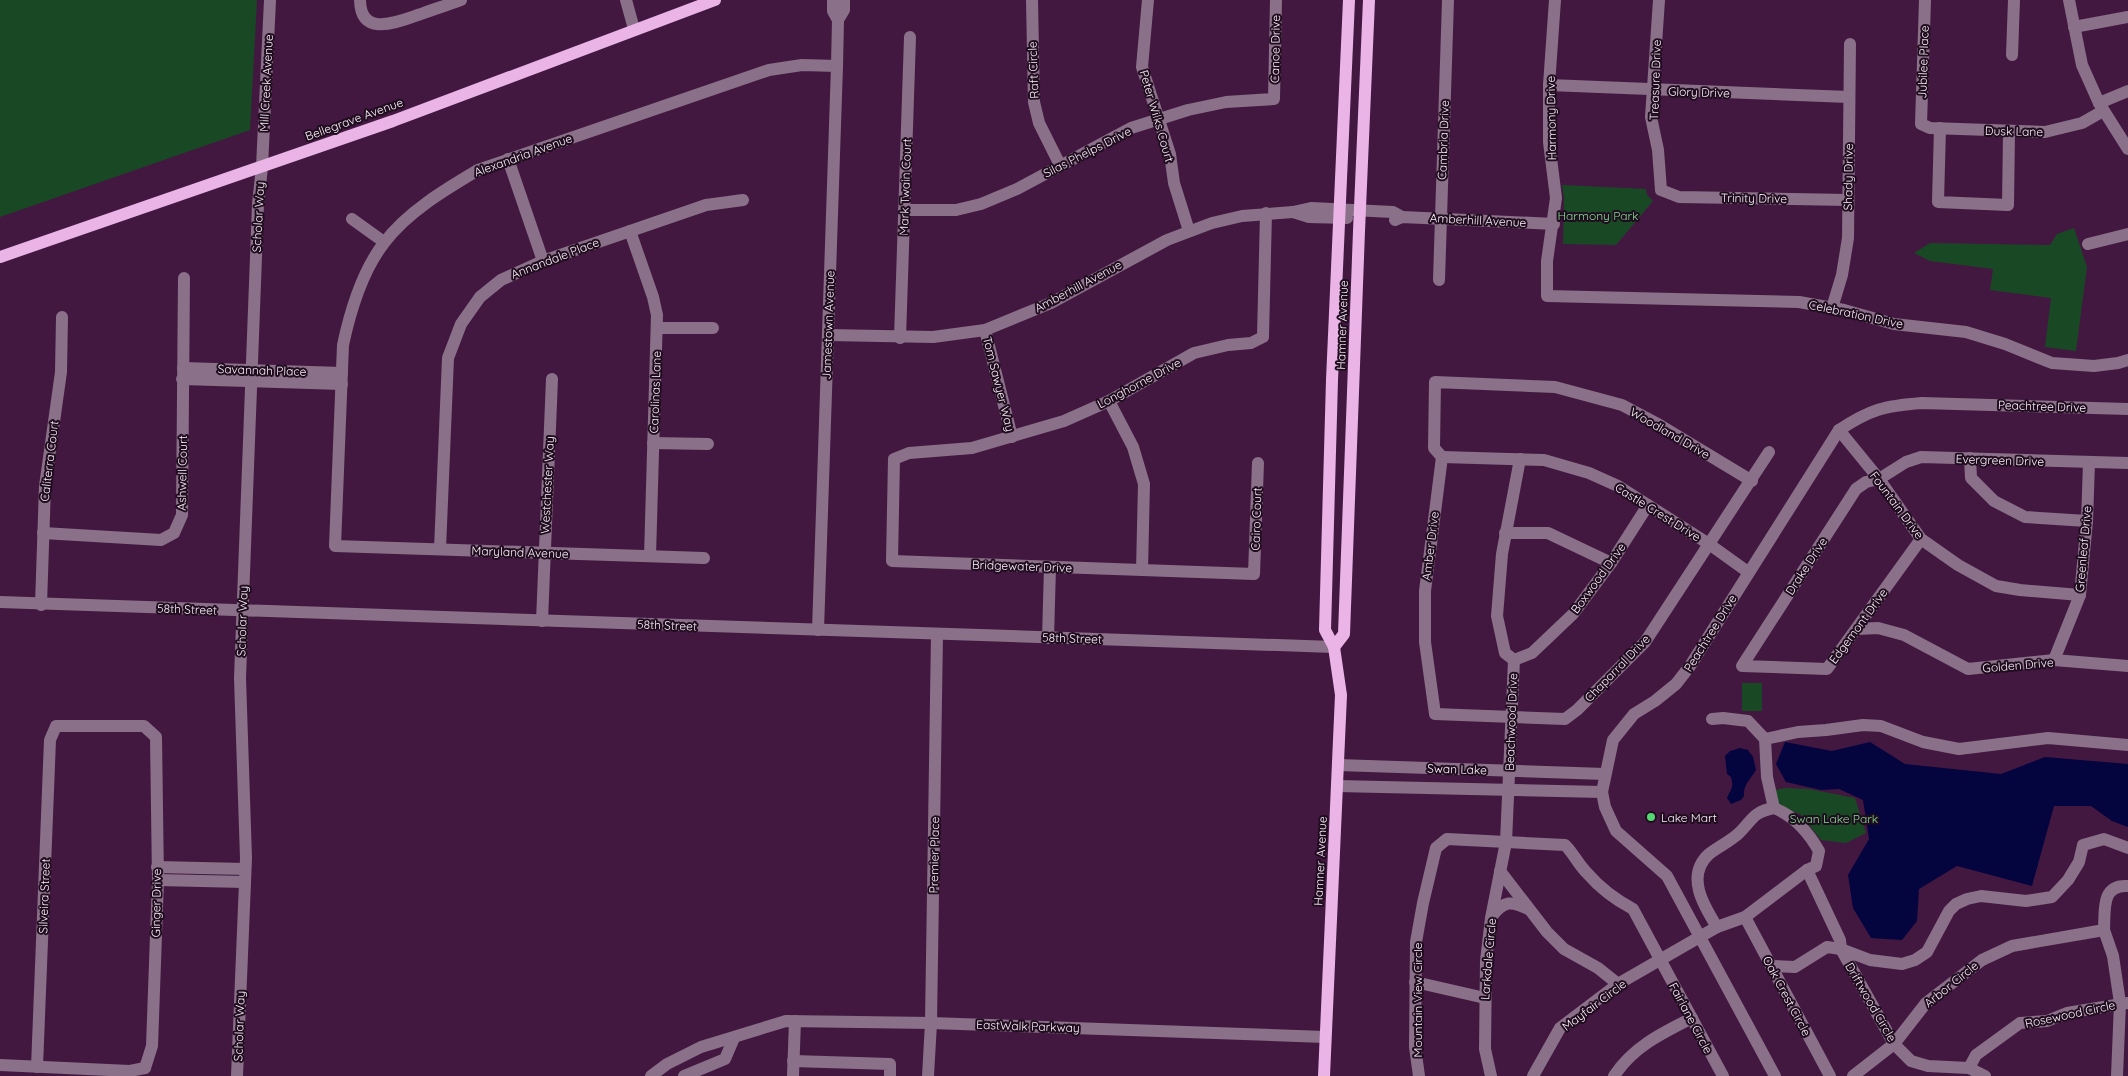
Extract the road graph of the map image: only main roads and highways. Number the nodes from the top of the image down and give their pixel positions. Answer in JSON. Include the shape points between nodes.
{"nodes":[{"id":1,"x":715,"y":0,"type":"edge"},
{"id":2,"x":1349,"y":0,"type":"edge"},
{"id":3,"x":1369,"y":0,"type":"edge"},
{"id":4,"x":0,"y":257,"type":"edge"},
{"id":5,"x":1334,"y":647,"type":"junction"},
{"id":6,"x":1324,"y":1076,"type":"edge"}],
"edges":[{"from":1,"to":4,"type":"main road","name":"Bellegrave Avenue","via":[[393,121]]},
{"from":2,"to":5,"type":"main road","name":"Hamner Avenue","via":[[1332,380],[1325,630]]},
{"from":3,"to":5,"type":"main road","name":"Hamner Avenue","via":[[1344,634]]},
{"from":5,"to":6,"type":"main road","name":"Hamner Avenue","via":[[1341,695]]}]}
